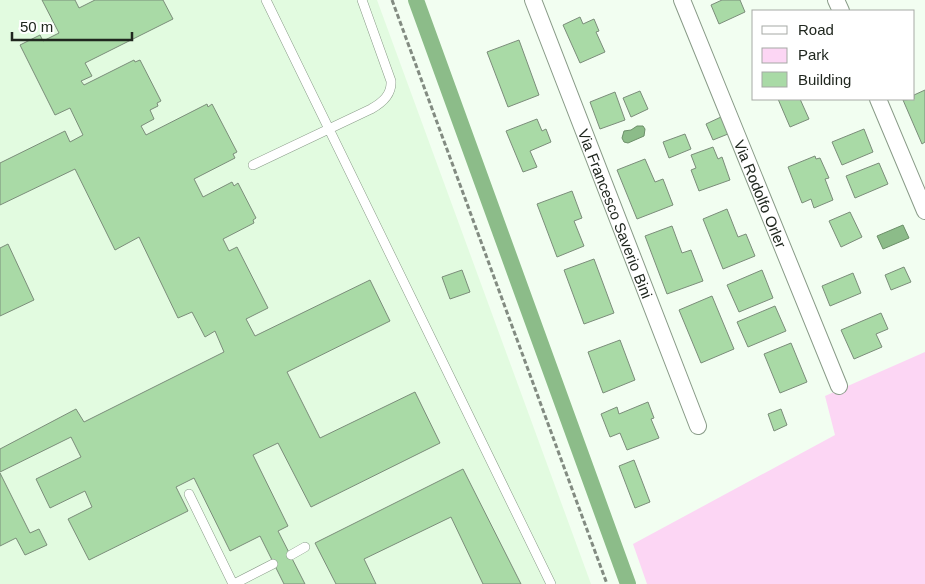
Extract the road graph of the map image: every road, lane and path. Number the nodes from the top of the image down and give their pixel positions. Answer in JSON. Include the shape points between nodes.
{"nodes":[{"id":1,"x":266,"y":0,"type":"edge"},
{"id":2,"x":362,"y":0,"type":"edge"},
{"id":3,"x":392,"y":0,"type":"edge"},
{"id":4,"x":532,"y":0,"type":"edge"},
{"id":5,"x":682,"y":0,"type":"edge"},
{"id":6,"x":878,"y":100,"type":"edge"},
{"id":7,"x":329,"y":129,"type":"junction"},
{"id":8,"x":253,"y":165,"type":"dead end"},
{"id":9,"x":925,"y":211,"type":"edge"},
{"id":10,"x":839,"y":386,"type":"dead end"},
{"id":11,"x":698,"y":426,"type":"dead end"},
{"id":12,"x":189,"y":494,"type":"dead end"},
{"id":13,"x":305,"y":547,"type":"dead end"},
{"id":14,"x":290,"y":555,"type":"dead end"},
{"id":15,"x":273,"y":564,"type":"dead end"},
{"id":16,"x":233,"y":584,"type":"edge"},
{"id":17,"x":551,"y":584,"type":"edge"},
{"id":18,"x":608,"y":584,"type":"edge"}],
"edges":[{"from":1,"to":7,"type":"lane"},
{"from":2,"to":7,"type":"lane","via":[[392,87],[378,105]]},
{"from":3,"to":18,"type":"path"},
{"from":4,"to":11,"type":"street","name":"Via Francesco Saverio Bini"},
{"from":5,"to":10,"type":"street","name":"Via Rodolfo Orler"},
{"from":6,"to":9,"type":"street"},
{"from":7,"to":8,"type":"lane"},
{"from":7,"to":17,"type":"lane"},
{"from":12,"to":16,"type":"lane"},
{"from":13,"to":14,"type":"lane"},
{"from":15,"to":16,"type":"lane"}]}
